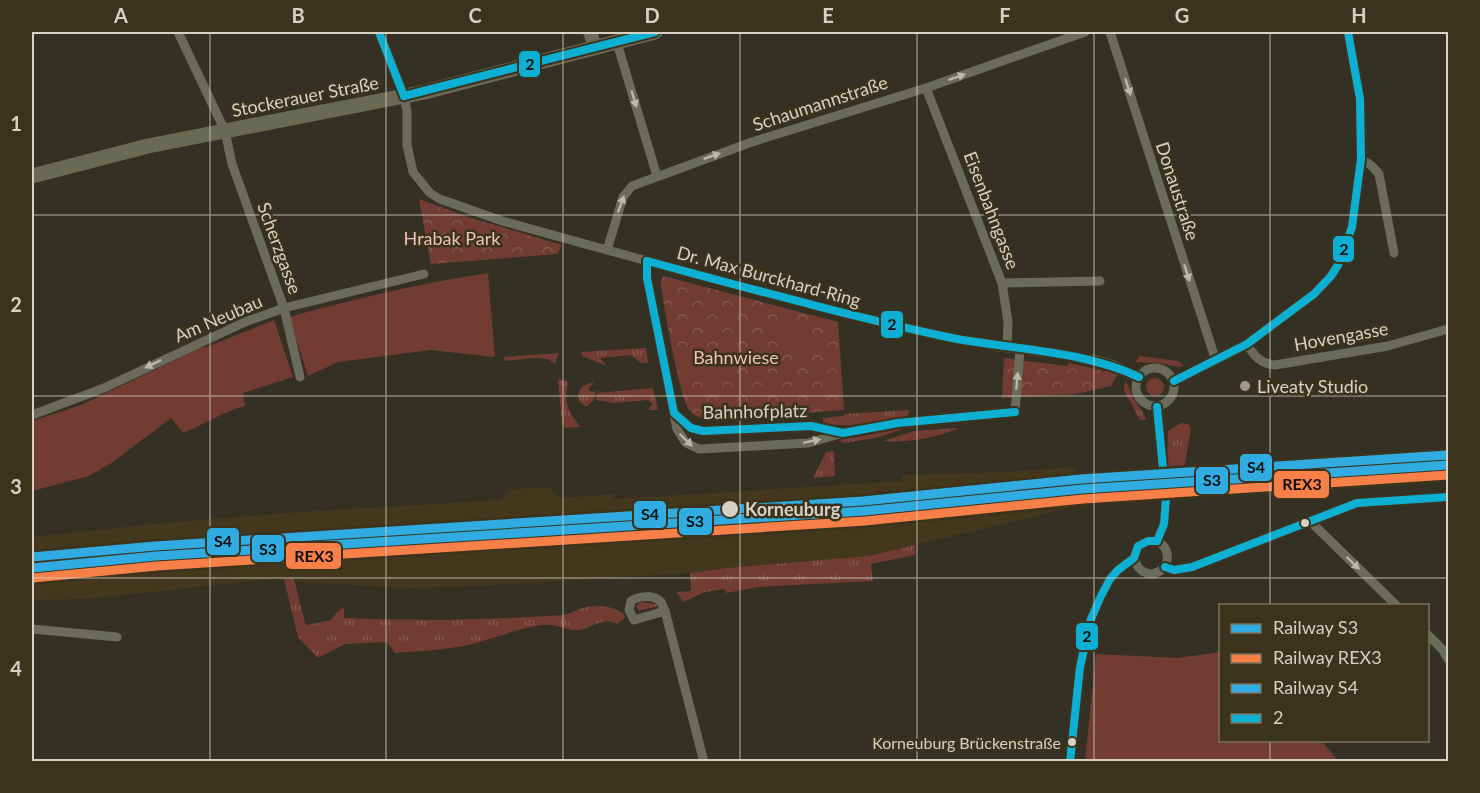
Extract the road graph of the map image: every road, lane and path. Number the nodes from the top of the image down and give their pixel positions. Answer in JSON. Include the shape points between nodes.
{"nodes":[{"id":1,"x":178,"y":32,"type":"edge"},
{"id":2,"x":379,"y":32,"type":"edge"},
{"id":3,"x":590,"y":32,"type":"edge"},
{"id":4,"x":655,"y":32,"type":"edge"},
{"id":5,"x":1085,"y":32,"type":"edge"},
{"id":6,"x":1110,"y":32,"type":"edge"},
{"id":7,"x":1348,"y":32,"type":"edge"},
{"id":8,"x":617,"y":42,"type":"junction"},
{"id":9,"x":595,"y":48,"type":"junction"},
{"id":10,"x":926,"y":88,"type":"junction"},
{"id":11,"x":404,"y":96,"type":"junction"},
{"id":12,"x":225,"y":130,"type":"junction"},
{"id":13,"x":1361,"y":159,"type":"junction"},
{"id":14,"x":32,"y":176,"type":"edge"},
{"id":15,"x":657,"y":176,"type":"junction"},
{"id":16,"x":607,"y":250,"type":"junction"},
{"id":17,"x":1394,"y":253,"type":"dead end"},
{"id":18,"x":646,"y":261,"type":"junction"},
{"id":19,"x":424,"y":274,"type":"dead end"},
{"id":20,"x":1100,"y":281,"type":"dead end"},
{"id":21,"x":1002,"y":283,"type":"junction"},
{"id":22,"x":284,"y":308,"type":"junction"},
{"id":23,"x":1449,"y":329,"type":"edge"},
{"id":24,"x":1247,"y":344,"type":"junction"},
{"id":25,"x":1007,"y":348,"type":"junction"},
{"id":26,"x":1020,"y":349,"type":"junction"},
{"id":27,"x":1216,"y":361,"type":"junction"},
{"id":28,"x":300,"y":377,"type":"dead end"},
{"id":29,"x":1139,"y":377,"type":"junction"},
{"id":30,"x":1174,"y":381,"type":"junction"},
{"id":31,"x":1157,"y":407,"type":"junction"},
{"id":32,"x":674,"y":413,"type":"junction"},
{"id":33,"x":32,"y":415,"type":"edge"},
{"id":34,"x":843,"y":433,"type":"junction"},
{"id":35,"x":1449,"y":496,"type":"edge"},
{"id":36,"x":1311,"y":522,"type":"junction"},
{"id":37,"x":1156,"y":541,"type":"junction"},
{"id":38,"x":1134,"y":558,"type":"junction"},
{"id":39,"x":1165,"y":567,"type":"junction"},
{"id":40,"x":1395,"y":604,"type":"edge"},
{"id":41,"x":665,"y":611,"type":"junction"},
{"id":42,"x":32,"y":629,"type":"edge"},
{"id":43,"x":1429,"y":636,"type":"edge"},
{"id":44,"x":117,"y":637,"type":"dead end"},
{"id":45,"x":1449,"y":659,"type":"edge"},
{"id":46,"x":704,"y":762,"type":"edge"},
{"id":47,"x":1070,"y":762,"type":"edge"}],
"edges":[{"from":1,"to":12,"type":"street","name":"Scherzgasse"},
{"from":2,"to":11,"type":"street","name":"Dr. Max Burckhard-Ring"},
{"from":3,"to":9,"type":"street"},
{"from":4,"to":8,"type":"main road","name":"Stockerauer Straße"},
{"from":10,"to":5,"type":"street","name":"Schaumannstraße","one_way":true},
{"from":6,"to":27,"type":"street","name":"Donaustraße","one_way":true},
{"from":7,"to":13,"type":"street","via":[[1360,99]]},
{"from":8,"to":9,"type":"main road","name":"Stockerauer Straße"},
{"from":8,"to":15,"type":"street","one_way":true},
{"from":9,"to":11,"type":"main road","name":"Stockerauer Straße"},
{"from":15,"to":10,"type":"street","name":"Schaumannstraße","one_way":true,"via":[[821,119]]},
{"from":10,"to":21,"type":"street","name":"Eisenbahngasse"},
{"from":11,"to":12,"type":"main road","name":"Stockerauer Straße"},
{"from":11,"to":16,"type":"street","name":"Dr. Max Burckhard-Ring","via":[[409,159],[413,172],[430,193],[477,213]]},
{"from":12,"to":14,"type":"main road","name":"Stockerauer Straße"},
{"from":12,"to":22,"type":"street","name":"Scherzgasse","via":[[232,164]]},
{"from":13,"to":17,"type":"street","via":[[1378,174]]},
{"from":13,"to":24,"type":"street","via":[[1352,227],[1338,265],[1314,294]]},
{"from":16,"to":15,"type":"street","name":"Schaumannstraße","one_way":true,"via":[[623,197],[632,186]]},
{"from":16,"to":18,"type":"street","name":"Dr. Max Burckhard-Ring"},
{"from":18,"to":25,"type":"street","name":"Dr. Max Burckhard-Ring","via":[[872,320]]},
{"from":18,"to":32,"type":"street","name":"Bahnhofplatz"},
{"from":19,"to":22,"type":"street","name":"Am Neubau"},
{"from":20,"to":21,"type":"street"},
{"from":21,"to":25,"type":"street","name":"Eisenbahngasse"},
{"from":22,"to":28,"type":"street","name":"Scherzgasse"},
{"from":22,"to":33,"type":"street","name":"Am Neubau","one_way":true,"via":[[197,343],[104,388]]},
{"from":23,"to":24,"type":"street","name":"Hovengasse","via":[[1388,346],[1275,365],[1257,359]]},
{"from":24,"to":27,"type":"street"},
{"from":25,"to":26,"type":"street","name":"Dr. Max Burckhard-Ring"},
{"from":26,"to":29,"type":"street","name":"Dr. Max Burckhard-Ring","via":[[1093,359]]},
{"from":34,"to":26,"type":"street","name":"Bahnhofplatz","one_way":true,"via":[[898,423],[1015,412]]},
{"from":27,"to":30,"type":"street"},
{"from":29,"to":30,"type":"street","via":[[1158,368]]},
{"from":29,"to":31,"type":"street","via":[[1136,386],[1140,400]]},
{"from":30,"to":31,"type":"street","via":[[1172,397]]},
{"from":31,"to":37,"type":"street","via":[[1166,499],[1164,524]]},
{"from":32,"to":34,"type":"street","name":"Bahnhofplatz","via":[[691,428],[703,431],[811,426]]},
{"from":32,"to":34,"type":"street","name":"Bahnhofplatz","one_way":true,"via":[[683,440],[699,449],[808,443]]},
{"from":35,"to":36,"type":"street","via":[[1357,503]]},
{"from":36,"to":39,"type":"street","via":[[1192,567]]},
{"from":36,"to":40,"type":"street","one_way":true},
{"from":37,"to":38,"type":"street","via":[[1141,543]]},
{"from":37,"to":39,"type":"street","via":[[1166,550]]},
{"from":38,"to":39,"type":"street","via":[[1136,566],[1146,573],[1155,574]]},
{"from":38,"to":47,"type":"street","via":[[1119,567],[1097,603],[1080,673]]},
{"from":41,"to":41,"type":"street","via":[[659,599],[644,597],[634,598],[629,610],[634,620]]},
{"from":41,"to":46,"type":"street"},
{"from":42,"to":44,"type":"street"},
{"from":43,"to":45,"type":"street"}]}
